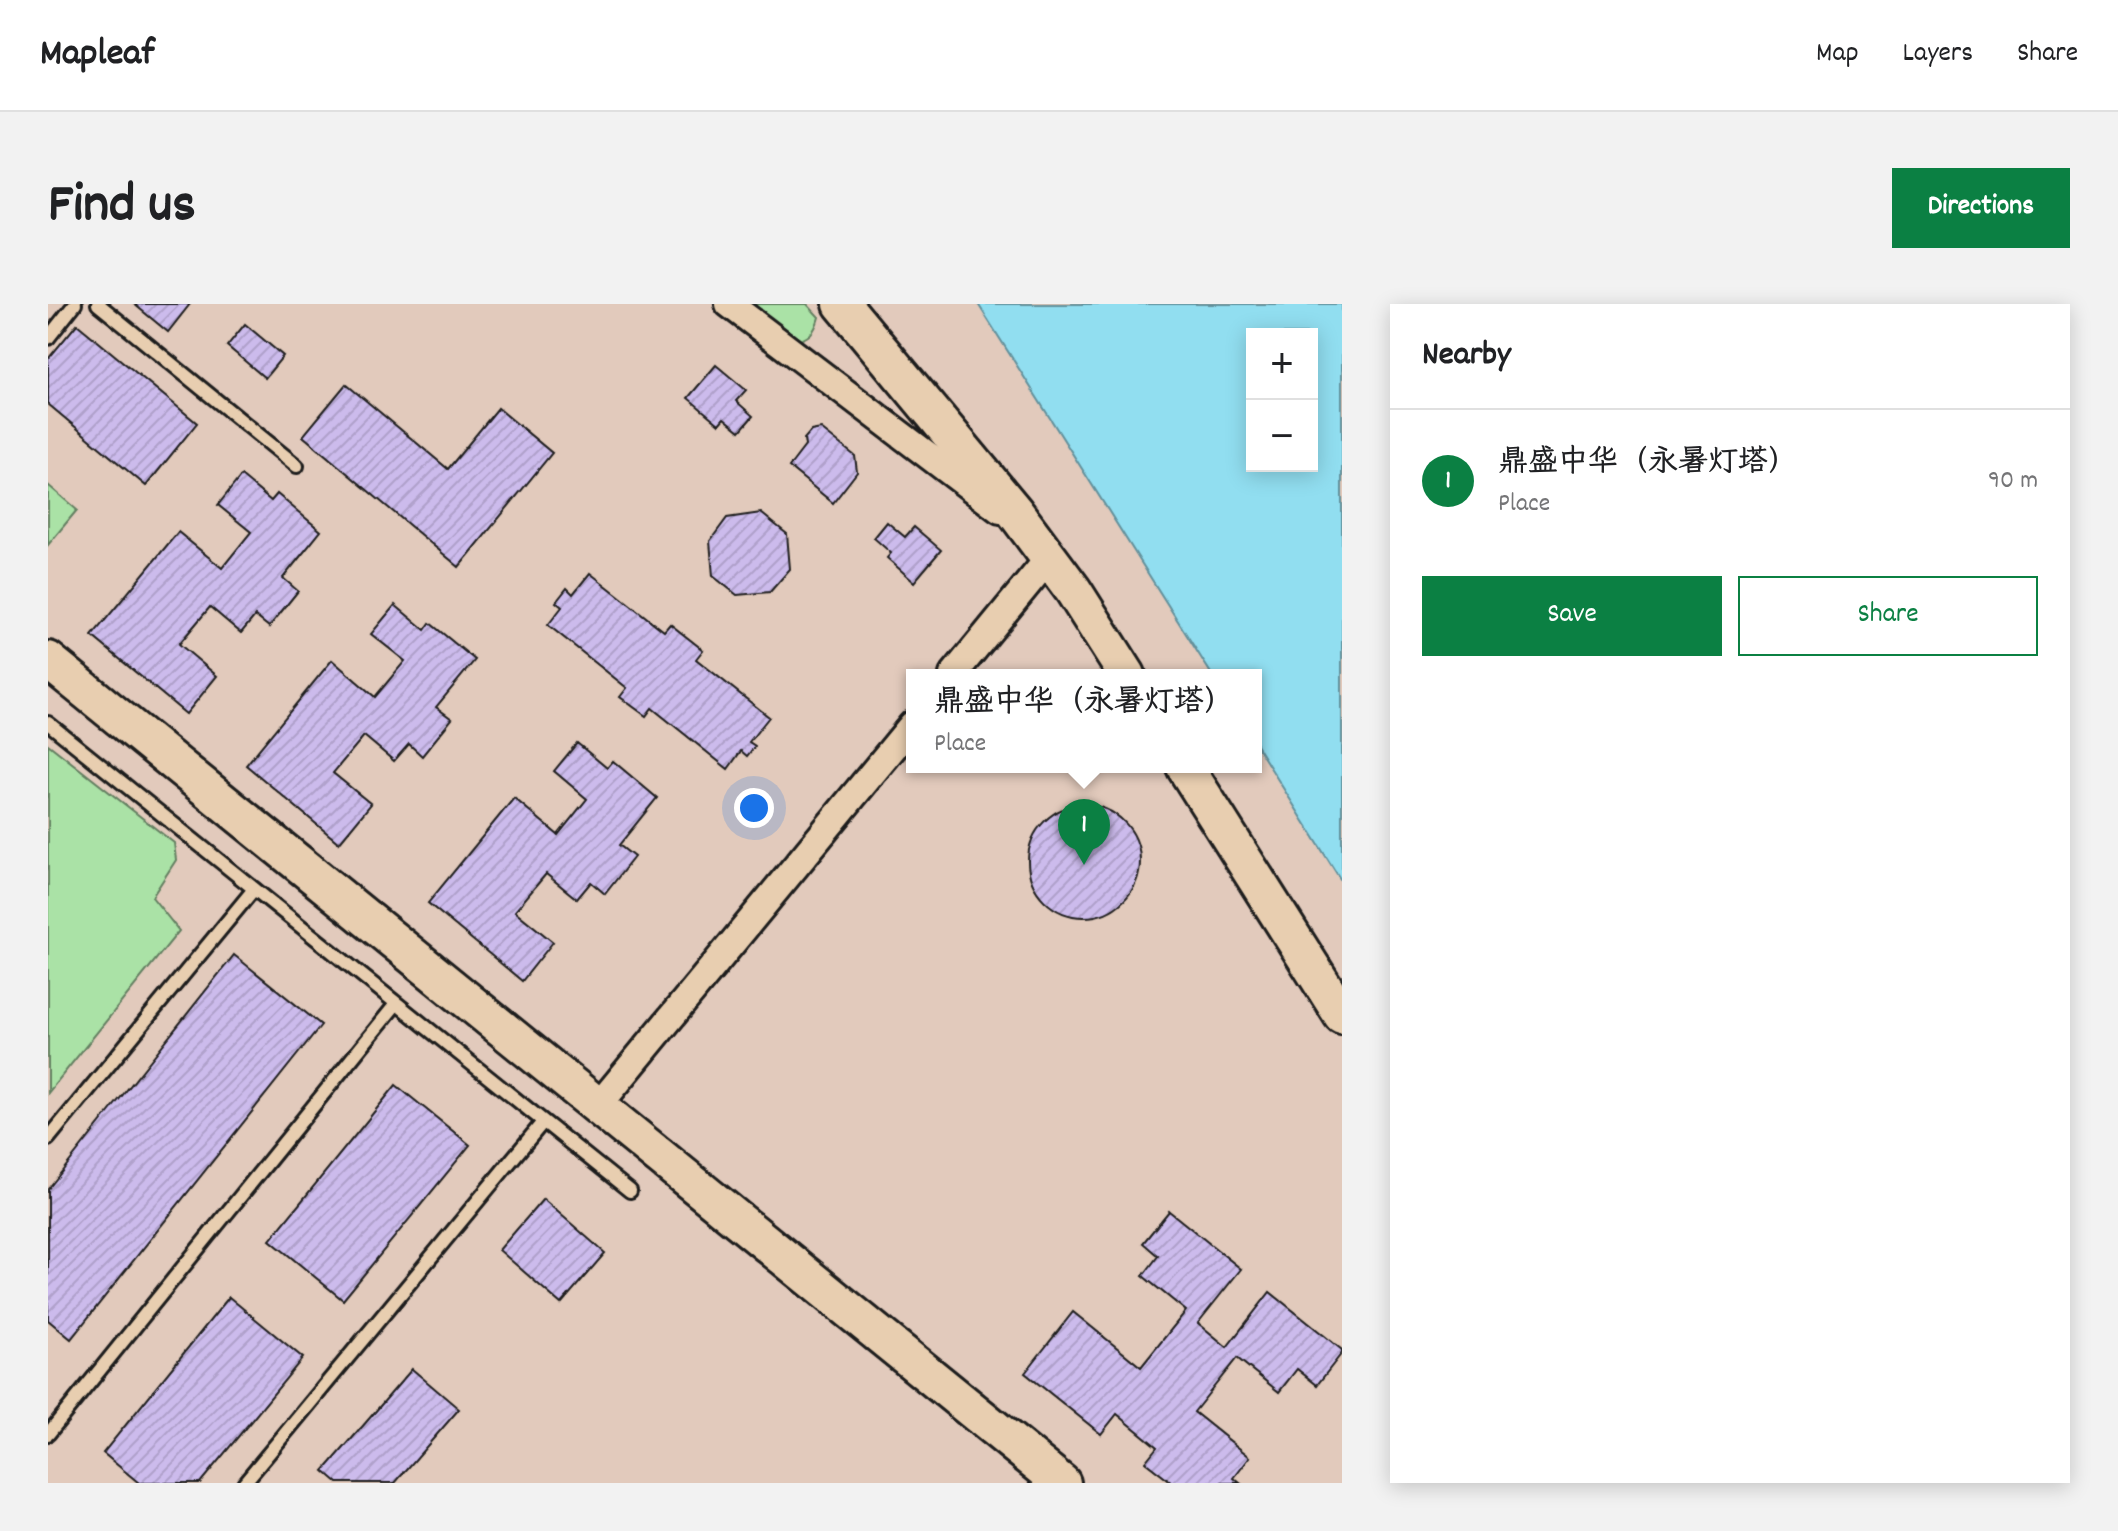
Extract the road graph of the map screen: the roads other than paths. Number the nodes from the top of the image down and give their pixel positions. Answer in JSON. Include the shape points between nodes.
{"nodes":[{"id":1,"x":75,"y":304,"type":"edge"},
{"id":2,"x":98,"y":304,"type":"edge"},
{"id":3,"x":729,"y":304,"type":"edge"},
{"id":4,"x":842,"y":304,"type":"edge"},
{"id":5,"x":48,"y":338,"type":"edge"},
{"id":6,"x":297,"y":466,"type":"dead end"},
{"id":7,"x":1041,"y":546,"type":"junction"},
{"id":8,"x":48,"y":660,"type":"edge"},
{"id":9,"x":957,"y":669,"type":"edge"},
{"id":10,"x":1123,"y":669,"type":"edge"},
{"id":11,"x":48,"y":723,"type":"edge"},
{"id":12,"x":906,"y":732,"type":"edge"},
{"id":13,"x":1189,"y":773,"type":"edge"},
{"id":14,"x":254,"y":889,"type":"junction"},
{"id":15,"x":396,"y":1004,"type":"junction"},
{"id":16,"x":1342,"y":1015,"type":"edge"},
{"id":17,"x":598,"y":1106,"type":"junction"},
{"id":18,"x":543,"y":1122,"type":"junction"},
{"id":19,"x":49,"y":1136,"type":"edge"},
{"id":20,"x":630,"y":1191,"type":"dead end"},
{"id":21,"x":48,"y":1434,"type":"edge"},
{"id":22,"x":244,"y":1483,"type":"edge"},
{"id":23,"x":1062,"y":1483,"type":"edge"}],
"edges":[{"from":1,"to":5,"type":"lane"},
{"from":2,"to":6,"type":"lane"},
{"from":3,"to":7,"type":"street"},
{"from":4,"to":7,"type":"street"},
{"from":7,"to":9,"type":"street"},
{"from":7,"to":10,"type":"street"},
{"from":8,"to":17,"type":"street"},
{"from":11,"to":14,"type":"lane"},
{"from":12,"to":17,"type":"street"},
{"from":13,"to":16,"type":"street"},
{"from":14,"to":15,"type":"lane"},
{"from":14,"to":19,"type":"lane"},
{"from":15,"to":18,"type":"lane"},
{"from":15,"to":21,"type":"lane"},
{"from":17,"to":23,"type":"street"},
{"from":18,"to":20,"type":"lane"},
{"from":18,"to":22,"type":"lane"}]}
